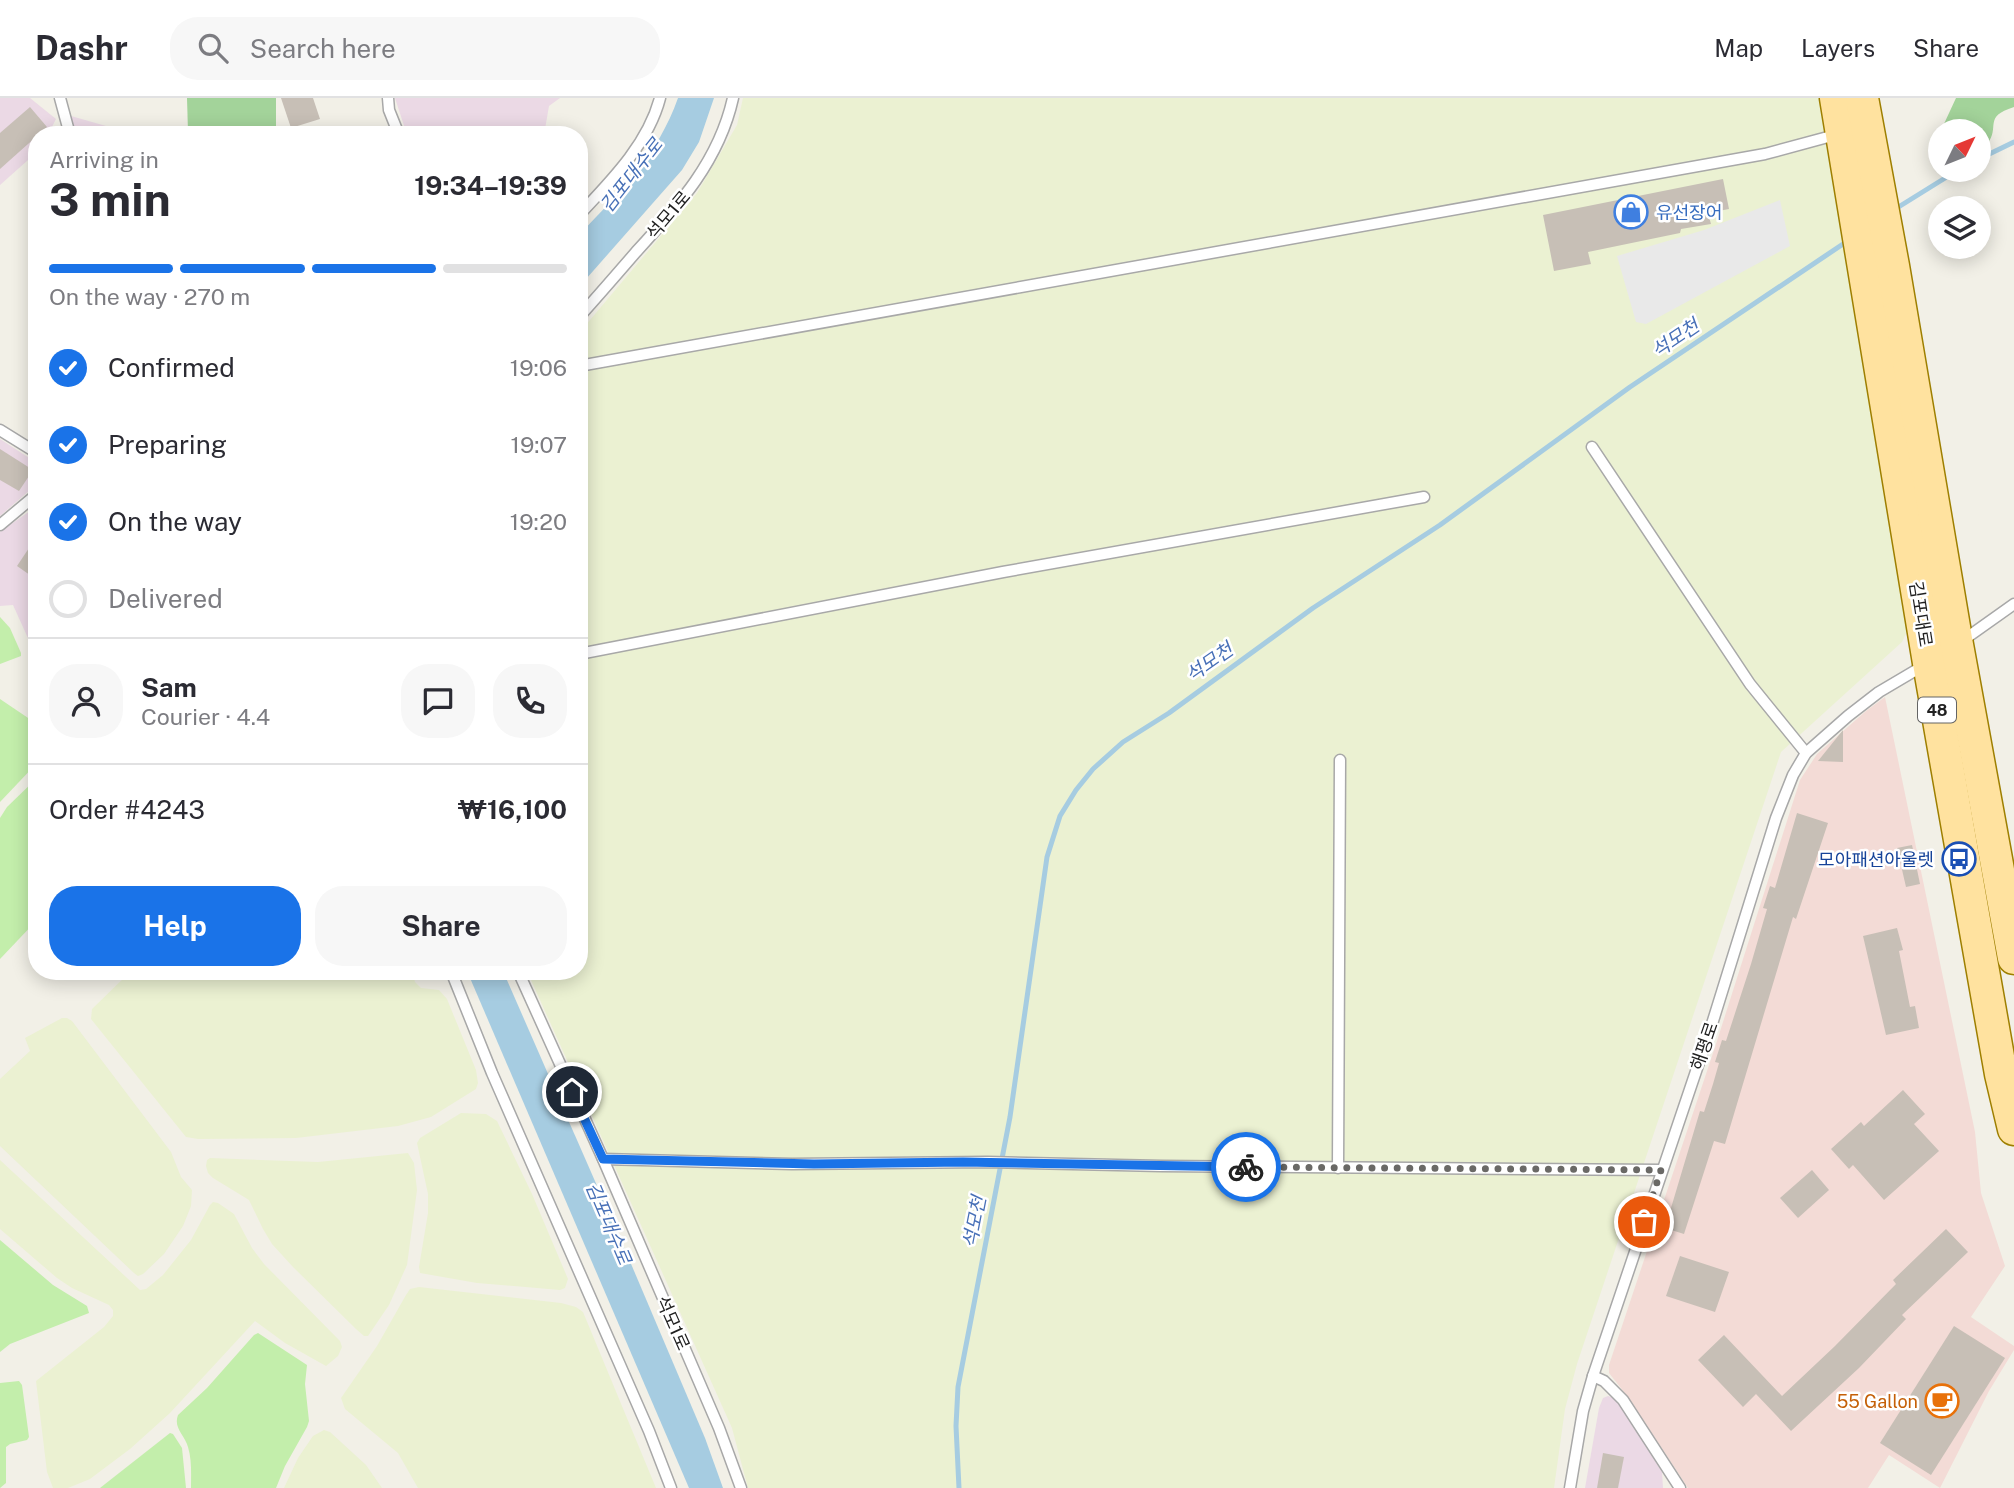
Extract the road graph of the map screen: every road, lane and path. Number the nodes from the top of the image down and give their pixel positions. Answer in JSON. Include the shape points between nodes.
{"nodes":[{"id":1,"x":61,"y":98,"type":"edge"},
{"id":2,"x":388,"y":98,"type":"edge"},
{"id":3,"x":660,"y":98,"type":"edge"},
{"id":4,"x":733,"y":98,"type":"edge"},
{"id":5,"x":1836,"y":98,"type":"edge"},
{"id":6,"x":1862,"y":98,"type":"edge"},
{"id":7,"x":67,"y":126,"type":"edge"},
{"id":8,"x":395,"y":126,"type":"edge"},
{"id":9,"x":1854,"y":151,"type":"junction"},
{"id":10,"x":588,"y":204,"type":"edge"},
{"id":11,"x":588,"y":307,"type":"edge"},
{"id":12,"x":588,"y":364,"type":"edge"},
{"id":13,"x":0,"y":430,"type":"edge"},
{"id":14,"x":28,"y":447,"type":"edge"},
{"id":15,"x":1592,"y":447,"type":"dead end"},
{"id":16,"x":1424,"y":497,"type":"dead end"},
{"id":17,"x":28,"y":503,"type":"edge"},
{"id":18,"x":0,"y":525,"type":"edge"},
{"id":19,"x":2014,"y":604,"type":"edge"},
{"id":20,"x":588,"y":652,"type":"edge"},
{"id":21,"x":1943,"y":654,"type":"junction"},
{"id":22,"x":1806,"y":753,"type":"junction"},
{"id":23,"x":1340,"y":760,"type":"dead end"},
{"id":24,"x":1946,"y":761,"type":"junction"},
{"id":25,"x":1986,"y":806,"type":"junction"},
{"id":26,"x":2014,"y":958,"type":"edge"},
{"id":27,"x":455,"y":980,"type":"edge"},
{"id":28,"x":522,"y":980,"type":"edge"},
{"id":29,"x":2014,"y":1129,"type":"edge"},
{"id":30,"x":603,"y":1159,"type":"junction"},
{"id":31,"x":1338,"y":1168,"type":"junction"},
{"id":32,"x":1661,"y":1170,"type":"junction"},
{"id":33,"x":1593,"y":1376,"type":"junction"},
{"id":34,"x":671,"y":1488,"type":"edge"},
{"id":35,"x":741,"y":1488,"type":"edge"},
{"id":36,"x":1570,"y":1488,"type":"edge"},
{"id":37,"x":1680,"y":1488,"type":"edge"}],
"edges":[{"from":1,"to":7,"type":"lane"},
{"from":2,"to":8,"type":"lane"},
{"from":3,"to":10,"type":"lane","via":[[638,146]]},
{"from":4,"to":11,"type":"lane","name":"석모1로","via":[[718,144],[689,193]]},
{"from":5,"to":9,"type":"main road","name":"김포대로","number":"48"},
{"from":6,"to":9,"type":"main road","name":"김포대로","number":"48"},
{"from":9,"to":12,"type":"lane","via":[[1765,154]]},
{"from":9,"to":21,"type":"main road","name":"김포대로","number":"48","via":[[1869,289]]},
{"from":9,"to":21,"type":"main road","name":"김포대로","number":"48","via":[[1894,266]]},
{"from":13,"to":14,"type":"lane"},
{"from":15,"to":22,"type":"lane","via":[[1750,684]]},
{"from":16,"to":20,"type":"lane"},
{"from":17,"to":18,"type":"lane"},
{"from":19,"to":21,"type":"lane","name":"해평로"},
{"from":21,"to":22,"type":"lane","name":"해평로","via":[[1879,692]]},
{"from":21,"to":24,"type":"main road","name":"김포대로","number":"48"},
{"from":21,"to":25,"type":"main road","name":"김포대로","number":"48"},
{"from":22,"to":32,"type":"lane","name":"해평로","via":[[1786,792]]},
{"from":23,"to":31,"type":"lane"},
{"from":24,"to":25,"type":"main road","via":[[1963,763],[1972,796]]},
{"from":24,"to":29,"type":"main road","name":"김포대로","number":"48"},
{"from":25,"to":26,"type":"main road","name":"김포대로","number":"48"},
{"from":27,"to":34,"type":"lane"},
{"from":28,"to":30,"type":"lane","name":"석모1로"},
{"from":30,"to":31,"type":"lane"},
{"from":30,"to":35,"type":"lane","name":"석모1로"},
{"from":31,"to":32,"type":"lane"},
{"from":32,"to":33,"type":"lane","name":"해평로"},
{"from":33,"to":36,"type":"lane","name":"해평로"},
{"from":33,"to":37,"type":"lane","via":[[1623,1400]]}]}
